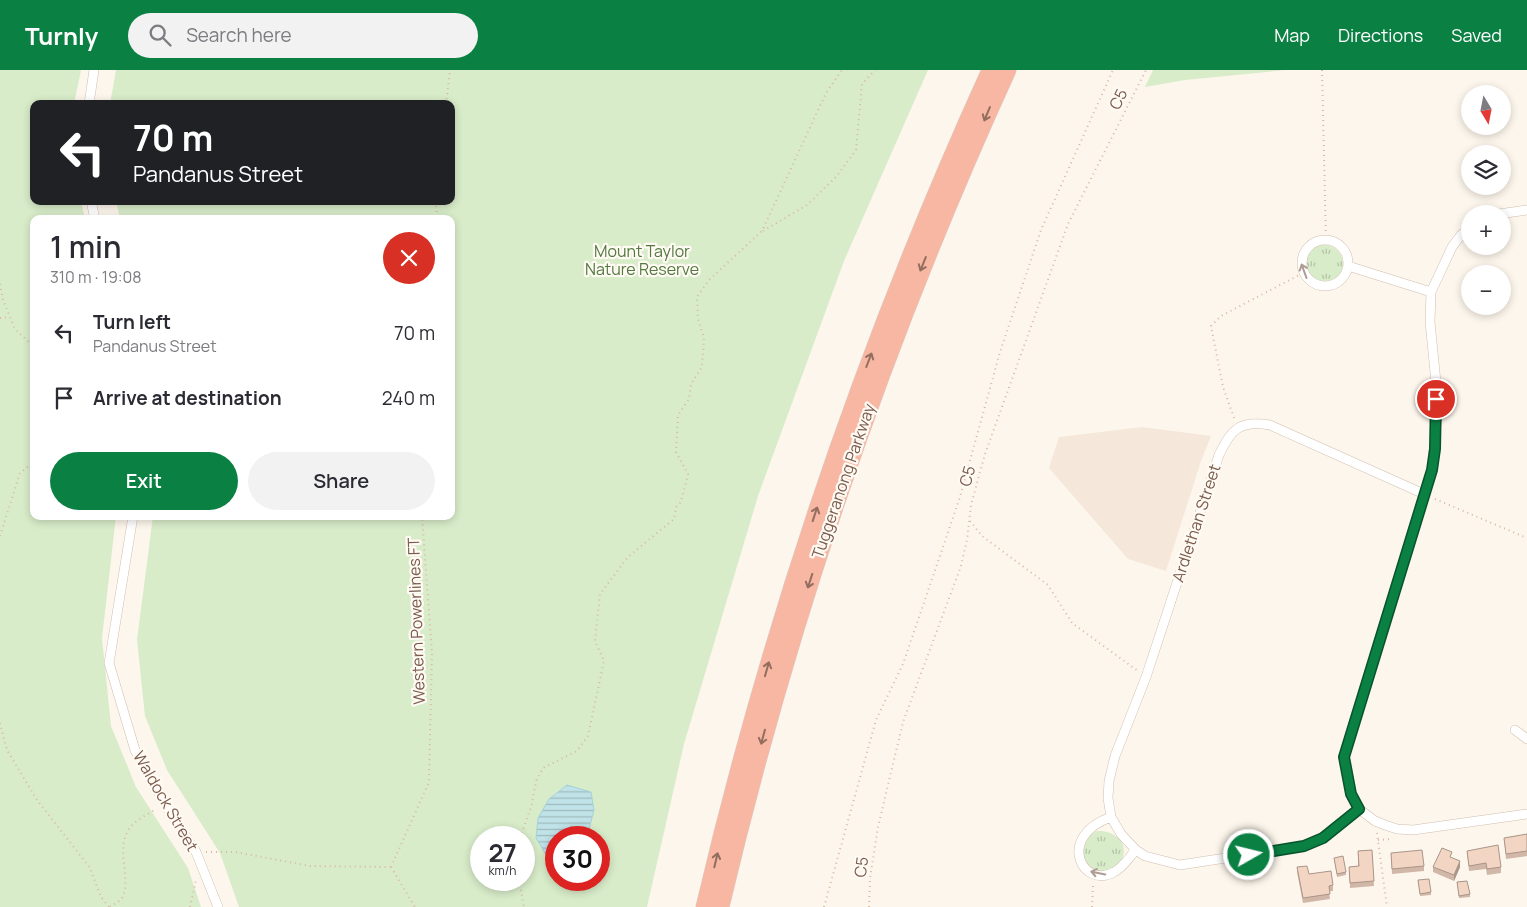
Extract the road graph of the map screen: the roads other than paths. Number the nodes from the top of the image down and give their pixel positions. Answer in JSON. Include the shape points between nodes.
{"nodes":[{"id":1,"x":94,"y":70,"type":"edge"},
{"id":2,"x":991,"y":70,"type":"edge"},
{"id":3,"x":1007,"y":70,"type":"edge"},
{"id":4,"x":90,"y":100,"type":"edge"},
{"id":5,"x":1527,"y":210,"type":"edge"},
{"id":6,"x":1511,"y":212,"type":"edge"},
{"id":7,"x":1461,"y":235,"type":"edge"},
{"id":8,"x":1348,"y":266,"type":"junction"},
{"id":9,"x":1431,"y":292,"type":"junction"},
{"id":10,"x":1424,"y":494,"type":"junction"},
{"id":11,"x":132,"y":520,"type":"edge"},
{"id":12,"x":1515,"y":730,"type":"dead end"},
{"id":13,"x":1527,"y":739,"type":"edge"},
{"id":14,"x":1359,"y":809,"type":"junction"},
{"id":15,"x":1527,"y":814,"type":"edge"},
{"id":16,"x":1112,"y":817,"type":"junction"},
{"id":17,"x":1136,"y":850,"type":"junction"},
{"id":18,"x":218,"y":907,"type":"edge"},
{"id":19,"x":705,"y":907,"type":"edge"},
{"id":20,"x":720,"y":907,"type":"edge"}],
"edges":[{"from":1,"to":4,"type":"street"},
{"from":19,"to":2,"type":"highway","name":"Tuggeranong Parkway","one_way":true,"via":[[753,715],[825,484],[901,278]]},
{"from":3,"to":20,"type":"highway","name":"Tuggeranong Parkway","one_way":true,"via":[[909,298],[844,476],[768,721]]},
{"from":5,"to":6,"type":"street"},
{"from":7,"to":9,"type":"street"},
{"from":8,"to":8,"type":"street","one_way":true,"via":[[1342,279],[1328,287],[1312,283],[1303,273],[1301,262],[1305,251],[1314,243],[1326,240],[1343,249]]},
{"from":8,"to":9,"type":"street"},
{"from":9,"to":10,"type":"street","via":[[1437,416],[1432,470]]},
{"from":10,"to":14,"type":"street","via":[[1344,757],[1351,794]]},
{"from":10,"to":16,"type":"street","name":"Ardlethan Street","via":[[1270,425],[1237,427],[1219,455],[1146,677],[1114,756],[1108,798]]},
{"from":11,"to":18,"type":"street","name":"Waldock Street","via":[[109,663],[136,750],[196,852]]},
{"from":12,"to":13,"type":"street"},
{"from":14,"to":15,"type":"street","via":[[1397,829],[1414,830]]},
{"from":14,"to":17,"type":"street","name":"Ardlethan Street","via":[[1323,838],[1284,850],[1180,865],[1145,856]]},
{"from":16,"to":17,"type":"street","name":"Ardlethan Street","via":[[1121,834]]},
{"from":17,"to":16,"type":"street","one_way":true,"via":[[1116,871],[1104,876],[1086,869],[1081,862],[1079,846],[1087,830]]}]}
